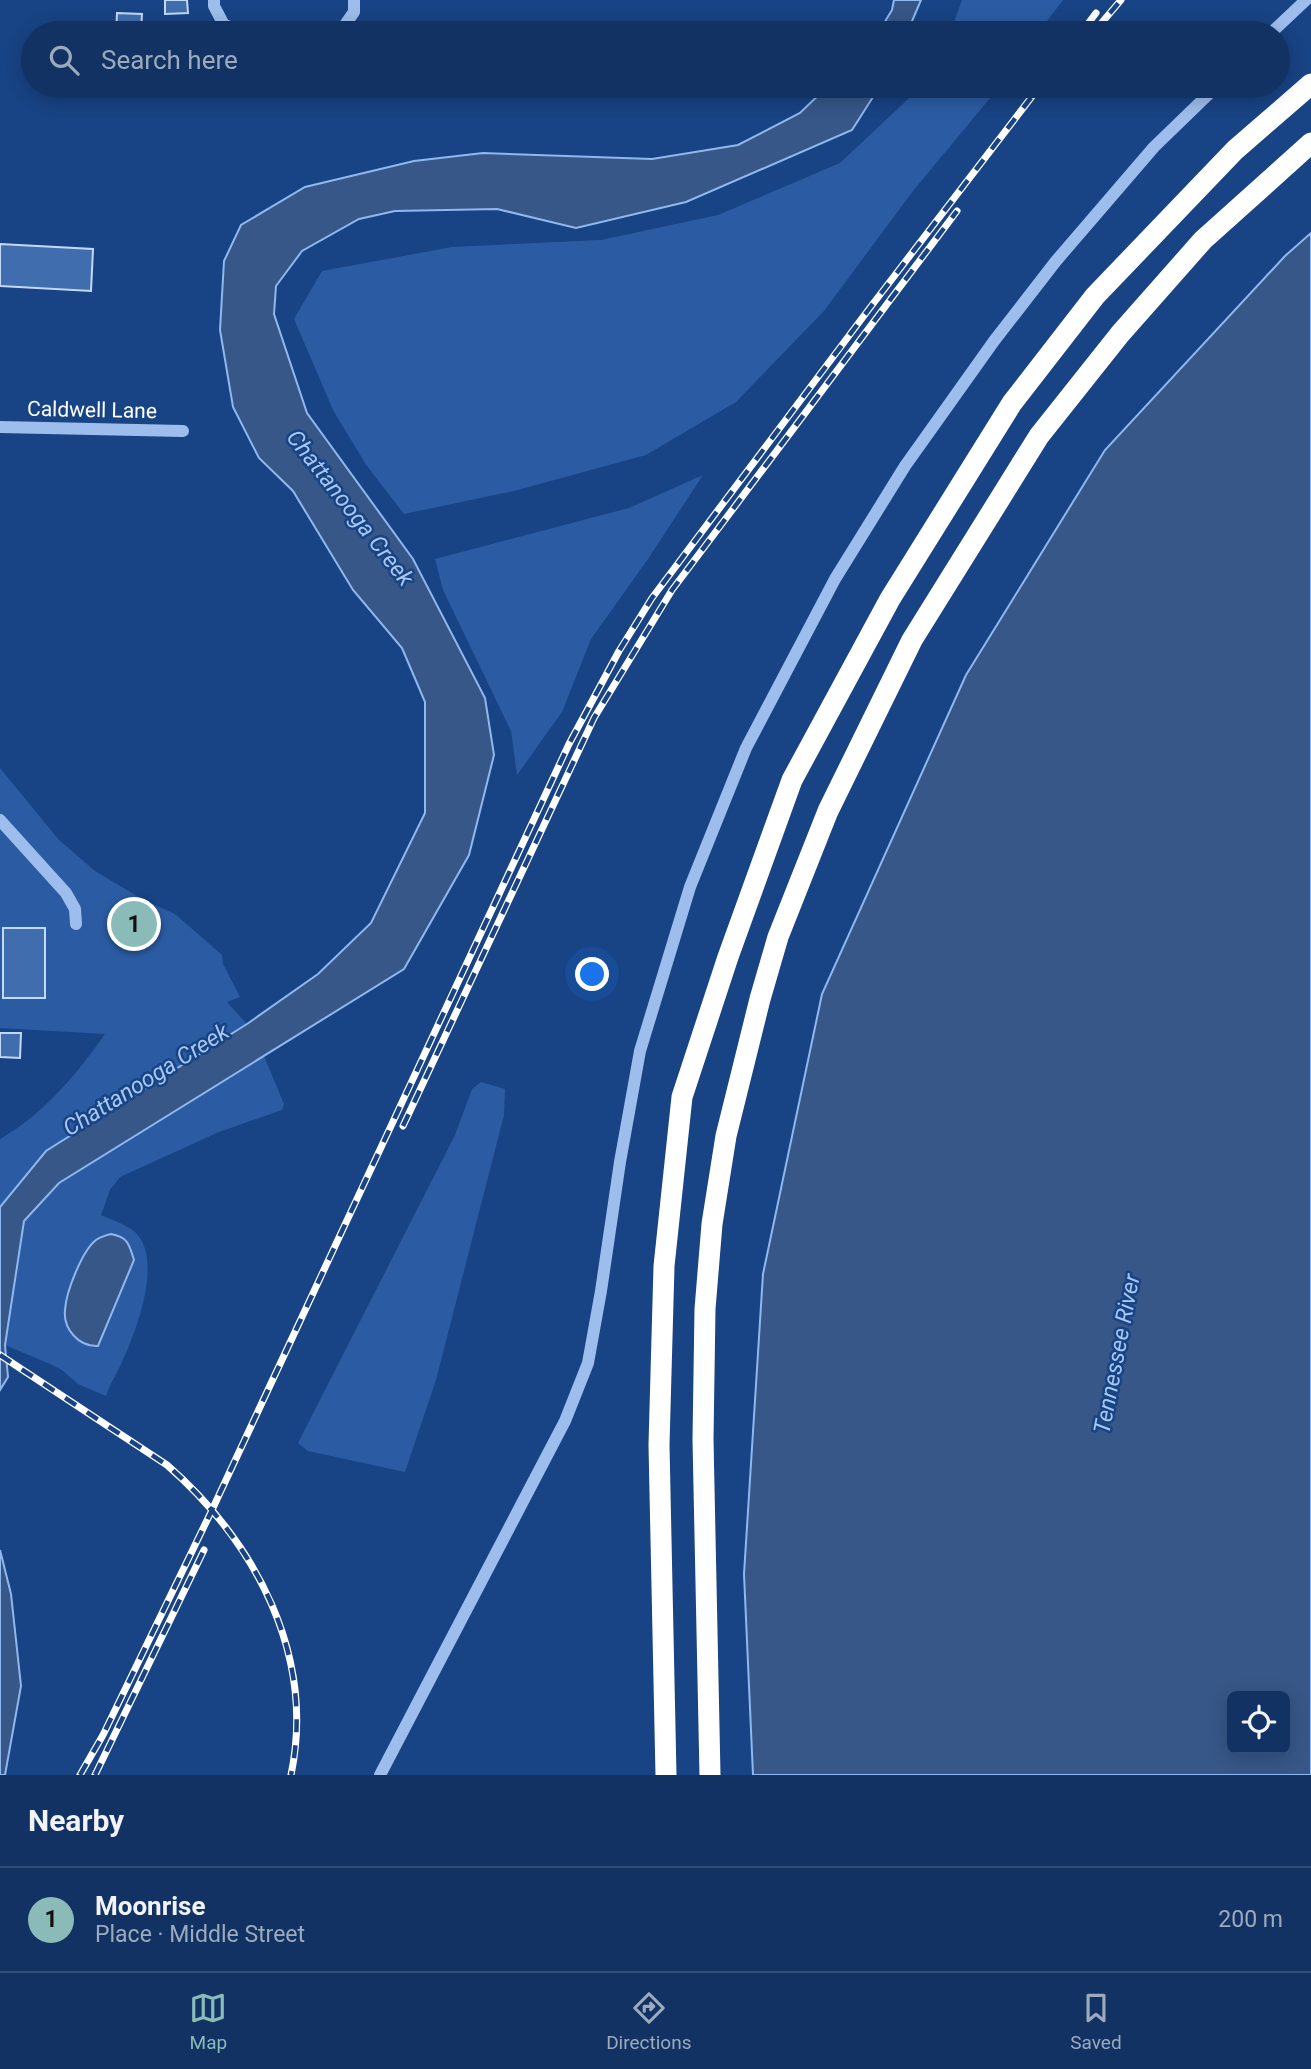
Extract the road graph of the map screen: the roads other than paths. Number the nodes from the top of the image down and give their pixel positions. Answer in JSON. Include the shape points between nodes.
{"nodes":[{"id":1,"x":214,"y":0,"type":"edge"},
{"id":2,"x":354,"y":0,"type":"edge"},
{"id":3,"x":1306,"y":0,"type":"edge"},
{"id":4,"x":221,"y":21,"type":"edge"},
{"id":5,"x":348,"y":21,"type":"edge"},
{"id":6,"x":1284,"y":21,"type":"edge"},
{"id":7,"x":1311,"y":84,"type":"edge"},
{"id":8,"x":1205,"y":98,"type":"edge"},
{"id":9,"x":1311,"y":143,"type":"edge"},
{"id":10,"x":0,"y":427,"type":"edge"},
{"id":11,"x":183,"y":431,"type":"dead end"},
{"id":12,"x":0,"y":820,"type":"edge"},
{"id":13,"x":76,"y":924,"type":"dead end"},
{"id":14,"x":380,"y":1775,"type":"edge"},
{"id":15,"x":666,"y":1775,"type":"edge"},
{"id":16,"x":709,"y":1775,"type":"edge"}],
"edges":[{"from":1,"to":4,"type":"street"},
{"from":2,"to":5,"type":"street"},
{"from":3,"to":6,"type":"street"},
{"from":7,"to":15,"type":"highway","via":[[1235,150],[1095,296],[1013,403],[890,599],[792,780],[682,1097],[664,1266],[659,1445]]},
{"from":8,"to":14,"type":"street","via":[[1154,147],[1056,261],[921,443],[835,579],[746,748],[690,887],[640,1051],[588,1363],[565,1421]]},
{"from":9,"to":16,"type":"highway","via":[[1203,240],[1038,436],[912,640],[828,811],[778,937],[726,1136],[705,1309]]},
{"from":10,"to":11,"type":"street","name":"Caldwell Lane"},
{"from":12,"to":13,"type":"street","via":[[66,893],[75,909]]}]}
